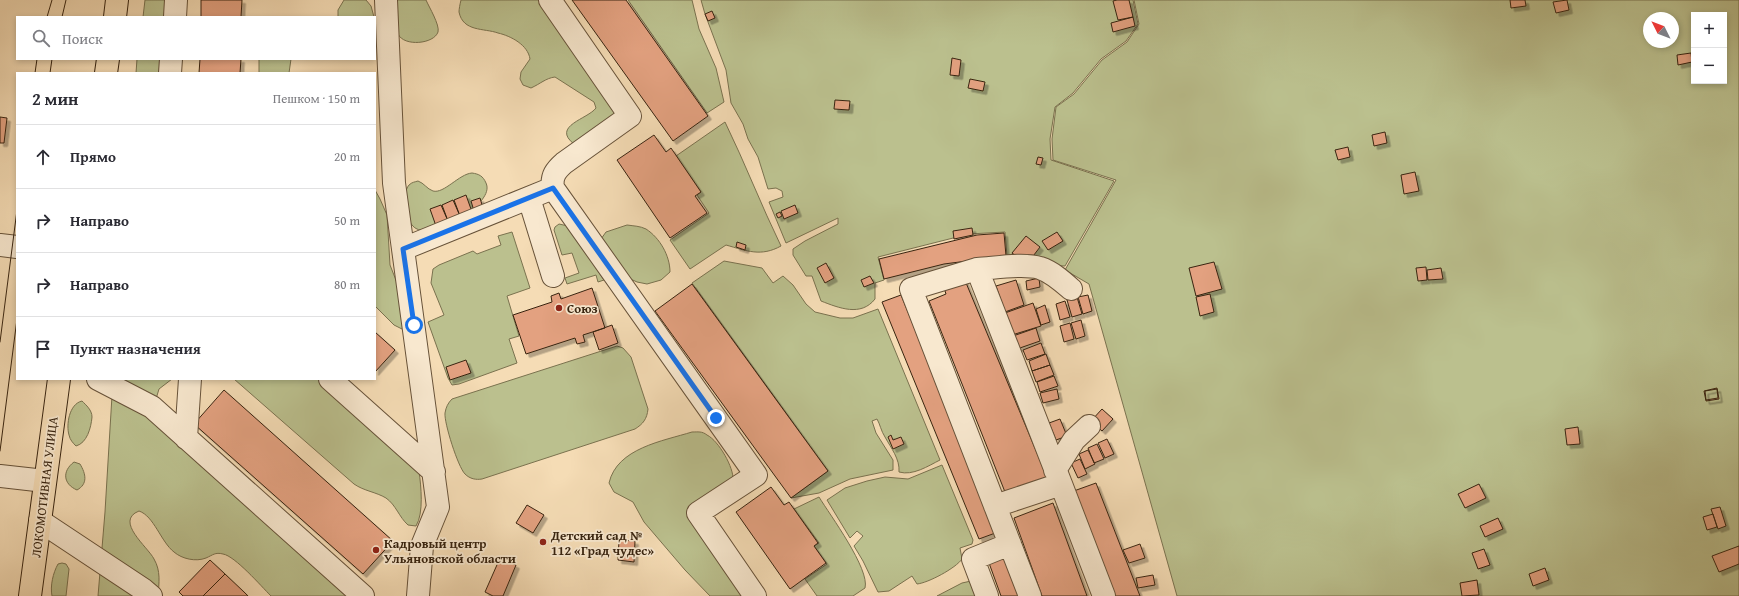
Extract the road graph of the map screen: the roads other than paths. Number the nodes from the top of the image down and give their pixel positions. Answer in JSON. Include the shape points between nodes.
{"nodes":[{"id":1,"x":117,"y":0,"type":"edge"},
{"id":2,"x":176,"y":0,"type":"edge"},
{"id":3,"x":386,"y":0,"type":"edge"},
{"id":4,"x":550,"y":0,"type":"edge"},
{"id":5,"x":114,"y":16,"type":"edge"},
{"id":6,"x":175,"y":16,"type":"edge"},
{"id":7,"x":108,"y":60,"type":"edge"},
{"id":8,"x":171,"y":60,"type":"edge"},
{"id":9,"x":106,"y":72,"type":"edge"},
{"id":10,"x":170,"y":72,"type":"edge"},
{"id":11,"x":553,"y":188,"type":"junction"},
{"id":12,"x":528,"y":198,"type":"junction"},
{"id":13,"x":0,"y":245,"type":"edge"},
{"id":14,"x":16,"y":247,"type":"edge"},
{"id":15,"x":403,"y":249,"type":"junction"},
{"id":16,"x":977,"y":269,"type":"junction"},
{"id":17,"x":553,"y":276,"type":"dead end"},
{"id":18,"x":1071,"y":289,"type":"dead end"},
{"id":19,"x":59,"y":380,"type":"edge"},
{"id":20,"x":100,"y":380,"type":"edge"},
{"id":21,"x":190,"y":380,"type":"edge"},
{"id":22,"x":331,"y":380,"type":"edge"},
{"id":23,"x":1089,"y":426,"type":"dead end"},
{"id":24,"x":186,"y":438,"type":"junction"},
{"id":25,"x":434,"y":472,"type":"junction"},
{"id":26,"x":0,"y":476,"type":"edge"},
{"id":27,"x":1058,"y":477,"type":"junction"},
{"id":28,"x":45,"y":481,"type":"junction"},
{"id":29,"x":995,"y":506,"type":"junction"},
{"id":30,"x":40,"y":521,"type":"junction"},
{"id":31,"x":1010,"y":544,"type":"junction"},
{"id":32,"x":30,"y":596,"type":"edge"},
{"id":33,"x":151,"y":596,"type":"edge"},
{"id":34,"x":363,"y":596,"type":"edge"},
{"id":35,"x":418,"y":596,"type":"edge"},
{"id":36,"x":754,"y":596,"type":"edge"},
{"id":37,"x":987,"y":596,"type":"edge"},
{"id":38,"x":1030,"y":596,"type":"edge"},
{"id":39,"x":1104,"y":596,"type":"edge"}],
"edges":[{"from":1,"to":5,"type":"main road"},
{"from":2,"to":6,"type":"lane"},
{"from":3,"to":15,"type":"lane","via":[[394,184]]},
{"from":4,"to":11,"type":"lane","via":[[630,116],[564,162],[553,176]]},
{"from":7,"to":9,"type":"main road"},
{"from":8,"to":10,"type":"lane"},
{"from":11,"to":12,"type":"lane"},
{"from":11,"to":36,"type":"lane","via":[[756,475],[698,513]]},
{"from":12,"to":15,"type":"lane"},
{"from":12,"to":17,"type":"lane"},
{"from":13,"to":14,"type":"lane"},
{"from":15,"to":25,"type":"lane"},
{"from":16,"to":18,"type":"lane","via":[[1020,266],[1039,268],[1054,275]]},
{"from":16,"to":27,"type":"lane"},
{"from":16,"to":29,"type":"lane","via":[[911,289]]},
{"from":19,"to":28,"type":"main road","name":"ЛОКОМОТИВНАЯ УЛИЦА"},
{"from":20,"to":24,"type":"lane","via":[[152,407]]},
{"from":21,"to":24,"type":"lane"},
{"from":22,"to":25,"type":"lane"},
{"from":23,"to":27,"type":"lane","via":[[1074,440]]},
{"from":24,"to":34,"type":"lane"},
{"from":25,"to":35,"type":"lane","via":[[438,507],[422,546]]},
{"from":26,"to":28,"type":"lane"},
{"from":27,"to":29,"type":"lane"},
{"from":27,"to":39,"type":"lane"},
{"from":28,"to":30,"type":"main road","name":"ЛОКОМОТИВНАЯ УЛИЦА"},
{"from":29,"to":31,"type":"lane"},
{"from":30,"to":32,"type":"main road","name":"ЛОКОМОТИВНАЯ УЛИЦА"},
{"from":30,"to":33,"type":"lane"},
{"from":31,"to":37,"type":"lane","via":[[972,559]]},
{"from":31,"to":38,"type":"lane"}]}
